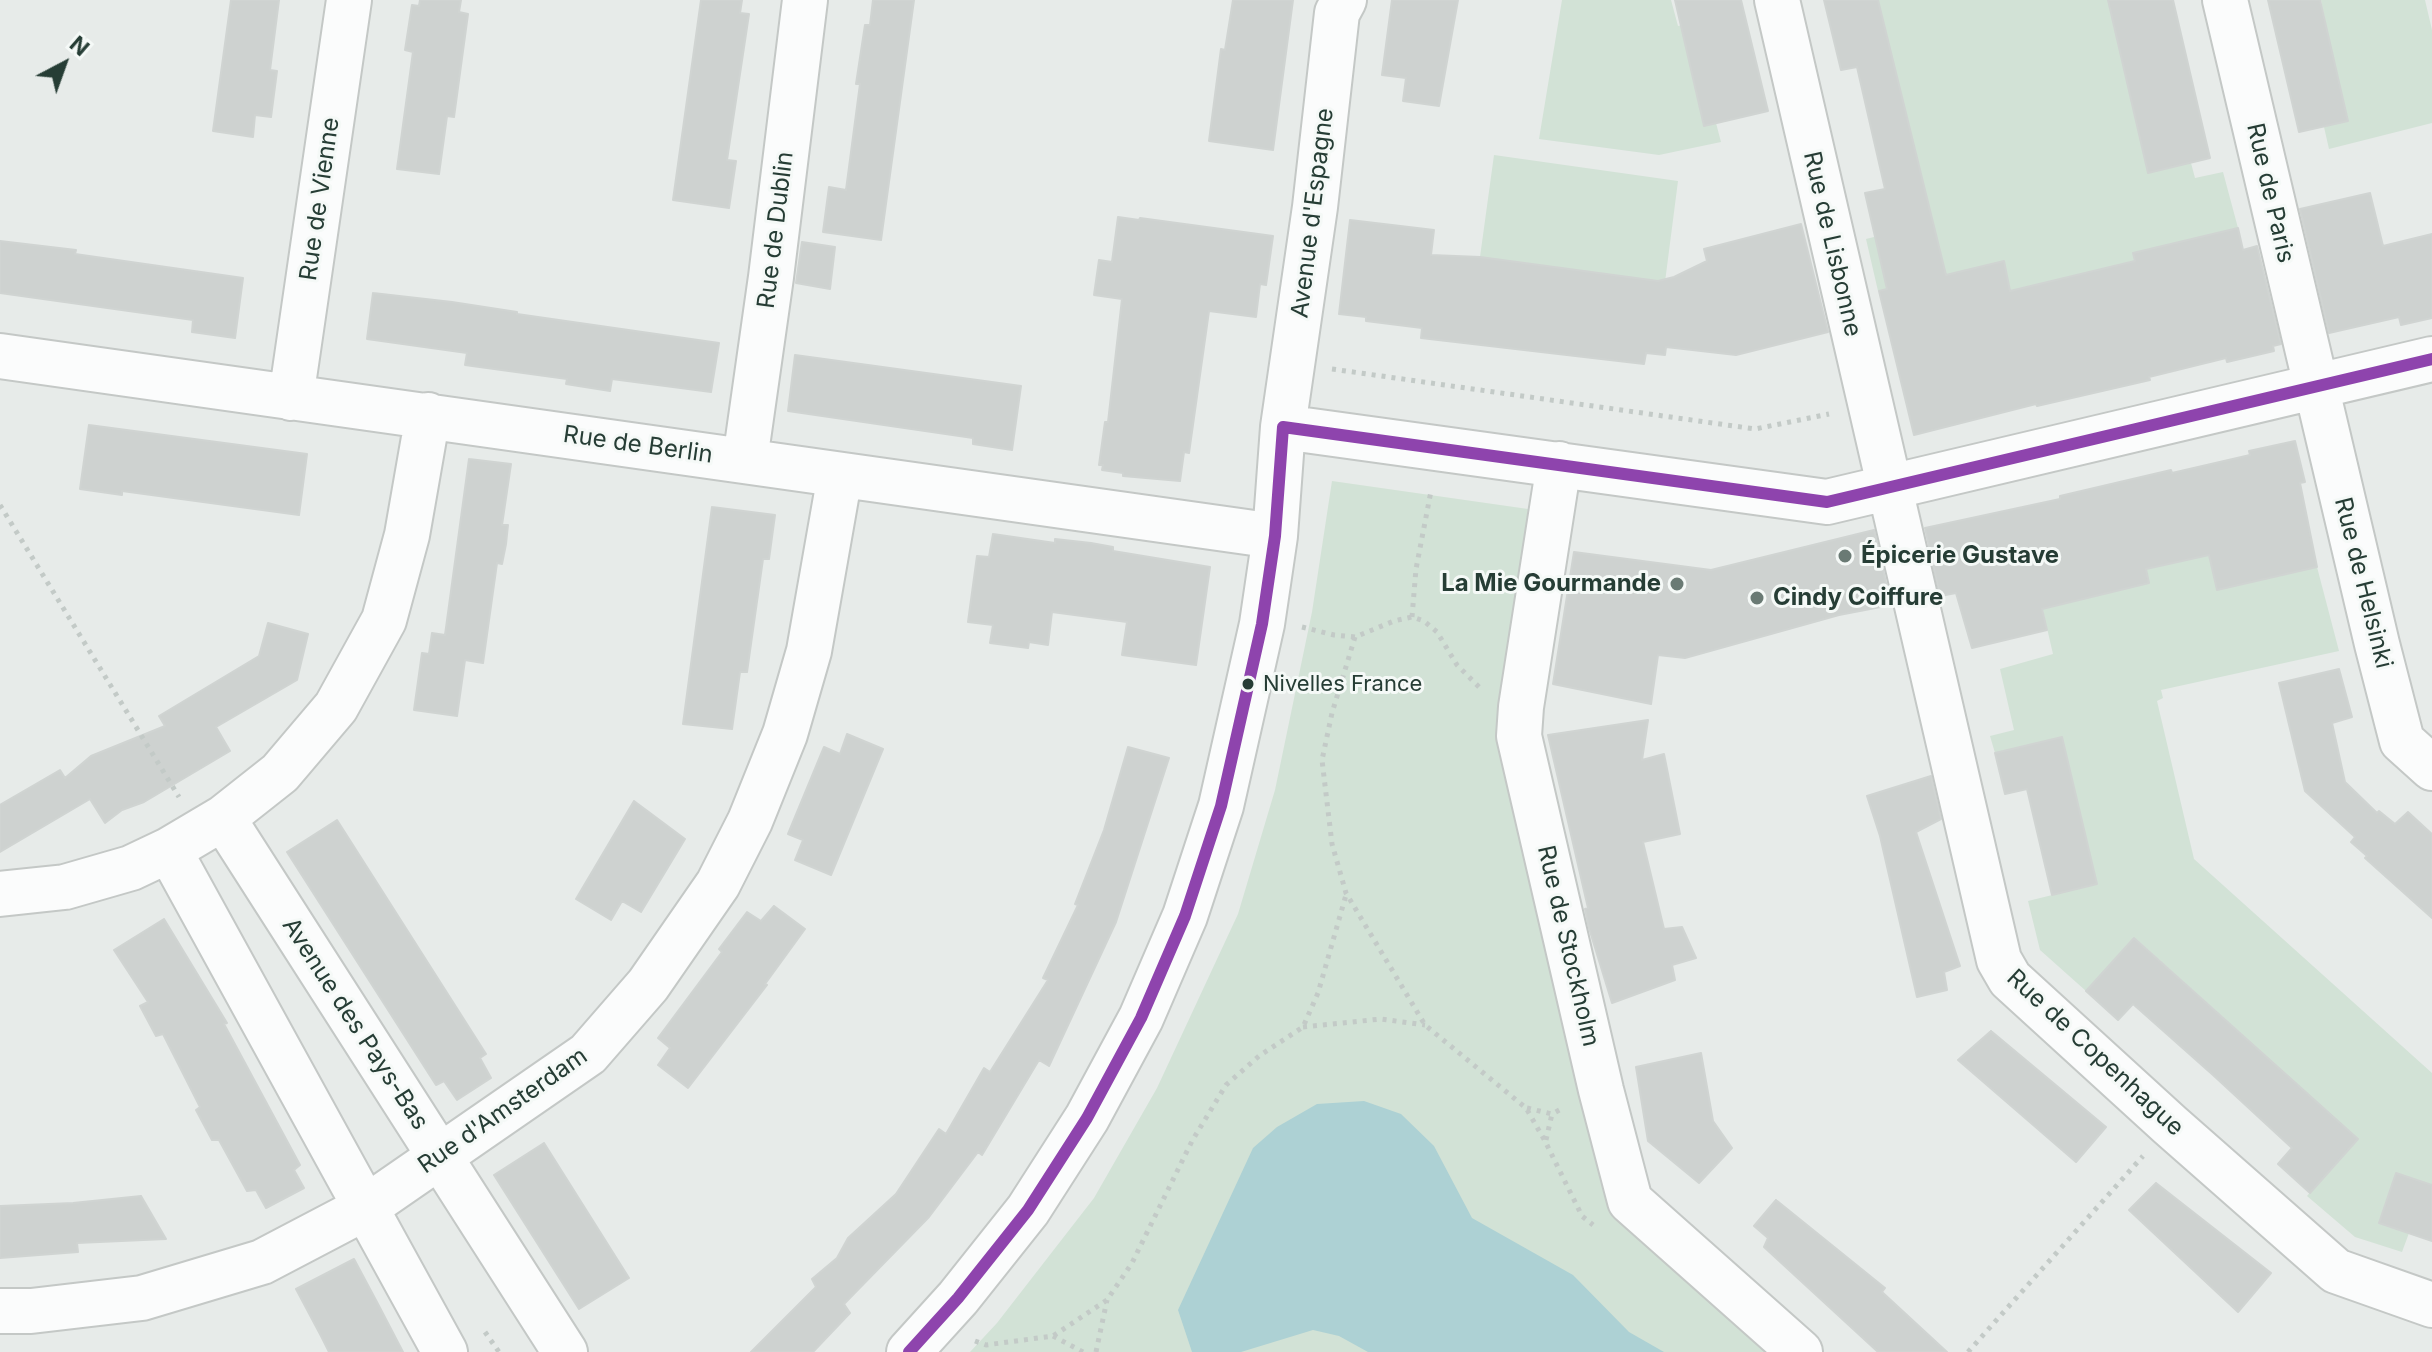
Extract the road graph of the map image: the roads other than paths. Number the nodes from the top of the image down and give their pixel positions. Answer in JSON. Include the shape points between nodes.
{"nodes":[{"id":1,"x":349,"y":0,"type":"edge"},
{"id":2,"x":805,"y":0,"type":"edge"},
{"id":3,"x":1344,"y":0,"type":"edge"},
{"id":4,"x":1777,"y":0,"type":"edge"},
{"id":5,"x":2225,"y":0,"type":"edge"},
{"id":6,"x":0,"y":356,"type":"edge"},
{"id":7,"x":2432,"y":359,"type":"edge"},
{"id":8,"x":2316,"y":386,"type":"junction"},
{"id":9,"x":291,"y":398,"type":"junction"},
{"id":10,"x":428,"y":415,"type":"junction"},
{"id":11,"x":1283,"y":427,"type":"junction"},
{"id":12,"x":745,"y":460,"type":"junction"},
{"id":13,"x":1559,"y":464,"type":"junction"},
{"id":14,"x":840,"y":475,"type":"junction"},
{"id":15,"x":1888,"y":487,"type":"junction"},
{"id":16,"x":1275,"y":536,"type":"junction"},
{"id":17,"x":2432,"y":768,"type":"edge"},
{"id":18,"x":223,"y":818,"type":"junction"},
{"id":19,"x":169,"y":850,"type":"junction"},
{"id":20,"x":0,"y":894,"type":"edge"},
{"id":21,"x":440,"y":1156,"type":"junction"},
{"id":22,"x":365,"y":1208,"type":"junction"},
{"id":23,"x":2432,"y":1305,"type":"edge"},
{"id":24,"x":0,"y":1311,"type":"edge"},
{"id":25,"x":920,"y":1340,"type":"edge"},
{"id":26,"x":445,"y":1352,"type":"edge"},
{"id":27,"x":565,"y":1352,"type":"edge"},
{"id":28,"x":1800,"y":1352,"type":"edge"}],
"edges":[{"from":1,"to":9,"type":"street","name":"Rue de Vienne"},
{"from":2,"to":12,"type":"street","name":"Rue de Dublin"},
{"from":3,"to":11,"type":"street","name":"Avenue d'Espagne","via":[[1337,13]]},
{"from":4,"to":15,"type":"street","name":"Rue de Lisbonne"},
{"from":5,"to":8,"type":"street","name":"Rue de Paris"},
{"from":6,"to":9,"type":"street","name":"Rue de Berlin"},
{"from":7,"to":8,"type":"street"},
{"from":8,"to":15,"type":"street"},
{"from":8,"to":17,"type":"street","name":"Rue de Helsinki","via":[[2402,741]]},
{"from":9,"to":10,"type":"street","name":"Rue de Berlin"},
{"from":10,"to":12,"type":"street","name":"Rue de Berlin"},
{"from":10,"to":18,"type":"street","via":[[407,535],[384,620],[336,707],[280,773]]},
{"from":11,"to":13,"type":"street"},
{"from":11,"to":16,"type":"street","name":"Avenue d'Espagne"},
{"from":12,"to":14,"type":"street","name":"Rue de Berlin"},
{"from":13,"to":15,"type":"street","via":[[1827,502]]},
{"from":13,"to":28,"type":"street","name":"Rue de Stockholm","via":[[1519,736],[1630,1201]]},
{"from":14,"to":16,"type":"street","name":"Rue de Berlin"},
{"from":14,"to":21,"type":"street","name":"Rue d'Amsterdam","via":[[809,651],[785,734],[718,884],[648,985],[588,1054]]},
{"from":15,"to":23,"type":"street","name":"Rue de Copenhague","via":[[1999,960],[2010,979],[2336,1271]]},
{"from":16,"to":25,"type":"street","name":"Avenue d'Espagne","via":[[1262,624],[1221,806],[1185,916],[1141,1018],[1087,1118],[1028,1210]]},
{"from":18,"to":19,"type":"street"},
{"from":18,"to":21,"type":"street","name":"Avenue des Pays-Bas"},
{"from":19,"to":20,"type":"street","via":[[131,868],[65,887]]},
{"from":19,"to":22,"type":"street"},
{"from":21,"to":22,"type":"street","name":"Rue d'Amsterdam"},
{"from":21,"to":27,"type":"street","name":"Avenue des Pays-Bas"},
{"from":22,"to":24,"type":"street","name":"Rue d'Amsterdam","via":[[262,1262],[142,1298]]},
{"from":22,"to":26,"type":"street"}]}
